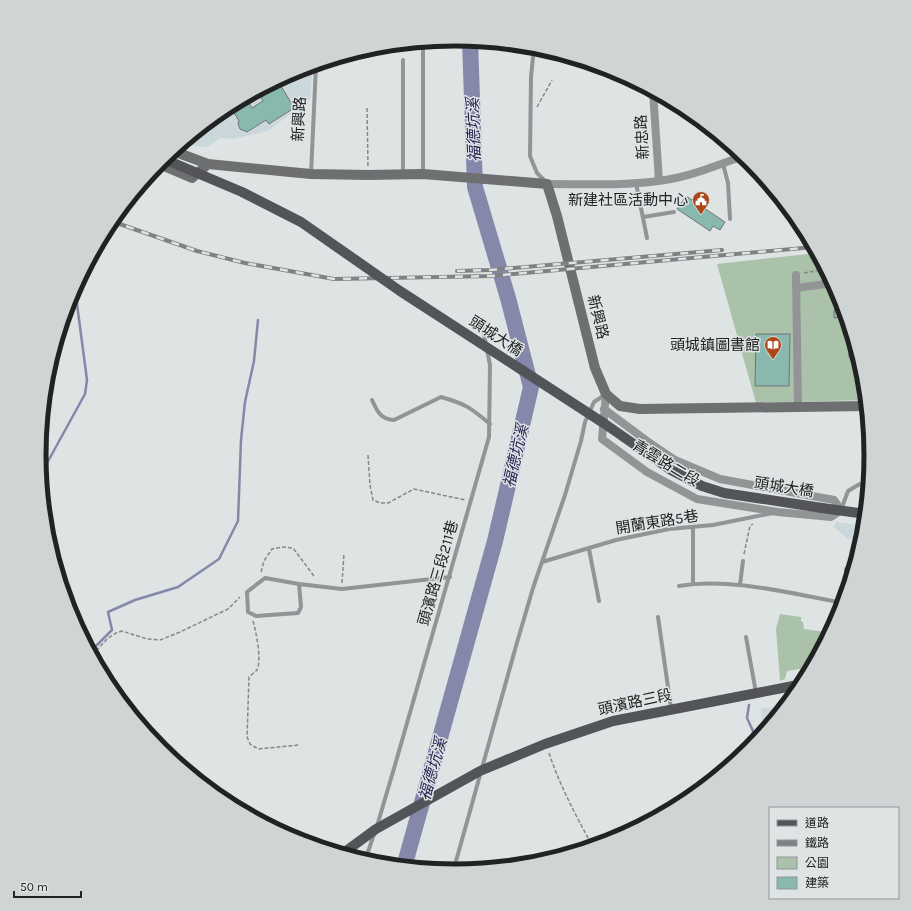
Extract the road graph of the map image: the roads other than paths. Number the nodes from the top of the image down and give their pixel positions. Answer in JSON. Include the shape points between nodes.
{"nodes":[{"id":1,"x":423,"y":48,"type":"edge"},
{"id":2,"x":533,"y":54,"type":"edge"},
{"id":3,"x":403,"y":60,"type":"dead end"},
{"id":4,"x":316,"y":71,"type":"edge"},
{"id":5,"x":653,"y":97,"type":"edge"},
{"id":6,"x":179,"y":153,"type":"edge"},
{"id":7,"x":737,"y":158,"type":"edge"},
{"id":8,"x":171,"y":161,"type":"edge"},
{"id":9,"x":723,"y":163,"type":"junction"},
{"id":10,"x":208,"y":164,"type":"junction"},
{"id":11,"x":165,"y":167,"type":"edge"},
{"id":12,"x":311,"y":174,"type":"junction"},
{"id":13,"x":423,"y":174,"type":"junction"},
{"id":14,"x":403,"y":175,"type":"junction"},
{"id":15,"x":659,"y":182,"type":"junction"},
{"id":16,"x":636,"y":183,"type":"junction"},
{"id":17,"x":547,"y":184,"type":"junction"},
{"id":18,"x":674,"y":212,"type":"dead end"},
{"id":19,"x":643,"y":217,"type":"junction"},
{"id":20,"x":730,"y":219,"type":"dead end"},
{"id":21,"x":647,"y":238,"type":"dead end"},
{"id":22,"x":796,"y":275,"type":"road end"},
{"id":23,"x":827,"y":284,"type":"edge"},
{"id":24,"x":796,"y":288,"type":"junction"},
{"id":25,"x":481,"y":319,"type":"dead end"},
{"id":26,"x":606,"y":394,"type":"junction"},
{"id":27,"x":372,"y":400,"type":"dead end"},
{"id":28,"x":798,"y":406,"type":"junction"},
{"id":29,"x":861,"y":406,"type":"edge"},
{"id":30,"x":604,"y":409,"type":"junction"},
{"id":31,"x":490,"y":424,"type":"junction"},
{"id":32,"x":864,"y":483,"type":"edge"},
{"id":33,"x":822,"y":508,"type":"joint"},
{"id":34,"x":841,"y":510,"type":"junction"},
{"id":35,"x":778,"y":512,"type":"junction"},
{"id":36,"x":860,"y":513,"type":"edge"},
{"id":37,"x":693,"y":527,"type":"junction"},
{"id":38,"x":589,"y":549,"type":"junction"},
{"id":39,"x":743,"y":561,"type":"road end"},
{"id":40,"x":542,"y":562,"type":"junction"},
{"id":41,"x":846,"y":569,"type":"dead end"},
{"id":42,"x":847,"y":575,"type":"edge"},
{"id":43,"x":450,"y":577,"type":"junction"},
{"id":44,"x":299,"y":584,"type":"junction"},
{"id":45,"x":693,"y":584,"type":"junction"},
{"id":46,"x":740,"y":585,"type":"junction"},
{"id":47,"x":679,"y":586,"type":"dead end"},
{"id":48,"x":598,"y":601,"type":"dead end"},
{"id":49,"x":838,"y":602,"type":"edge"},
{"id":50,"x":658,"y":617,"type":"dead end"},
{"id":51,"x":746,"y":637,"type":"dead end"},
{"id":52,"x":794,"y":686,"type":"edge"},
{"id":53,"x":756,"y":693,"type":"junction"},
{"id":54,"x":671,"y":709,"type":"junction"},
{"id":55,"x":480,"y":771,"type":"junction"},
{"id":56,"x":376,"y":829,"type":"junction"},
{"id":57,"x":347,"y":850,"type":"edge"},
{"id":58,"x":367,"y":855,"type":"edge"},
{"id":59,"x":455,"y":865,"type":"edge"}],
"edges":[{"from":1,"to":13,"type":"lane"},
{"from":2,"to":17,"type":"lane","via":[[530,156]]},
{"from":3,"to":14,"type":"lane"},
{"from":4,"to":12,"type":"lane","name":"新興路"},
{"from":5,"to":15,"type":"street","name":"新忠路"},
{"from":6,"to":10,"type":"street"},
{"from":7,"to":9,"type":"street"},
{"from":8,"to":33,"type":"main road","name":"頭城大橋","bridge":true,"via":[[242,192],[301,222],[400,291],[605,424],[671,470],[702,486],[724,493]]},
{"from":9,"to":15,"type":"street"},
{"from":9,"to":20,"type":"lane","via":[[728,183]]},
{"from":10,"to":11,"type":"street","via":[[192,178]]},
{"from":10,"to":12,"type":"street"},
{"from":12,"to":14,"type":"street"},
{"from":13,"to":14,"type":"street"},
{"from":13,"to":17,"type":"street"},
{"from":15,"to":16,"type":"street"},
{"from":16,"to":17,"type":"street"},
{"from":16,"to":19,"type":"lane"},
{"from":17,"to":26,"type":"street","name":"新興路","via":[[595,368]]},
{"from":18,"to":19,"type":"lane"},
{"from":19,"to":21,"type":"lane"},
{"from":22,"to":24,"type":"street"},
{"from":23,"to":24,"type":"street"},
{"from":24,"to":28,"type":"street"},
{"from":25,"to":31,"type":"lane","name":"頭濱路三段211巷","via":[[490,365]]},
{"from":26,"to":28,"type":"street","name":"新興路","via":[[620,406],[640,409]]},
{"from":26,"to":30,"type":"street","name":"青雲路二段"},
{"from":26,"to":40,"type":"lane","via":[[594,402],[585,422],[565,495]]},
{"from":27,"to":31,"type":"lane","via":[[379,414],[388,420],[394,420],[442,397],[471,408]]},
{"from":28,"to":29,"type":"street","name":"新興路"},
{"from":30,"to":34,"type":"street","name":"青雲路二段","via":[[675,460],[720,479],[834,500]]},
{"from":30,"to":35,"type":"street","name":"青雲路二段","via":[[602,439],[647,472],[697,499]]},
{"from":31,"to":43,"type":"lane","name":"頭濱路三段211巷","via":[[489,437]]},
{"from":32,"to":34,"type":"lane","via":[[848,491]]},
{"from":33,"to":34,"type":"main road","name":"青雲路二段"},
{"from":34,"to":35,"type":"street","name":"青雲路二段","via":[[831,517]]},
{"from":34,"to":36,"type":"main road","name":"青雲路二段"},
{"from":35,"to":37,"type":"lane","name":"開蘭東路5巷","via":[[713,526]]},
{"from":37,"to":38,"type":"lane","name":"開蘭東路5巷","via":[[623,538]]},
{"from":37,"to":45,"type":"lane"},
{"from":38,"to":40,"type":"lane","name":"開蘭東路5巷"},
{"from":38,"to":48,"type":"lane"},
{"from":39,"to":46,"type":"lane"},
{"from":40,"to":55,"type":"lane"},
{"from":41,"to":42,"type":"lane"},
{"from":43,"to":44,"type":"lane","via":[[342,589]]},
{"from":43,"to":56,"type":"lane","name":"頭濱路三段211巷"},
{"from":44,"to":44,"type":"lane","via":[[301,607],[298,613],[256,616],[248,612],[247,592],[265,578]]},
{"from":45,"to":46,"type":"lane"},
{"from":45,"to":47,"type":"lane"},
{"from":46,"to":49,"type":"lane"},
{"from":50,"to":54,"type":"lane"},
{"from":51,"to":53,"type":"lane"},
{"from":52,"to":53,"type":"main road","name":"頭濱路三段"},
{"from":53,"to":54,"type":"main road","name":"頭濱路三段"},
{"from":54,"to":55,"type":"main road","name":"頭濱路三段","via":[[613,720]]},
{"from":55,"to":56,"type":"main road","name":"頭濱路三段"},
{"from":55,"to":59,"type":"lane"},
{"from":56,"to":57,"type":"main road"},
{"from":56,"to":58,"type":"lane","name":"頭濱路三段211巷"}]}
